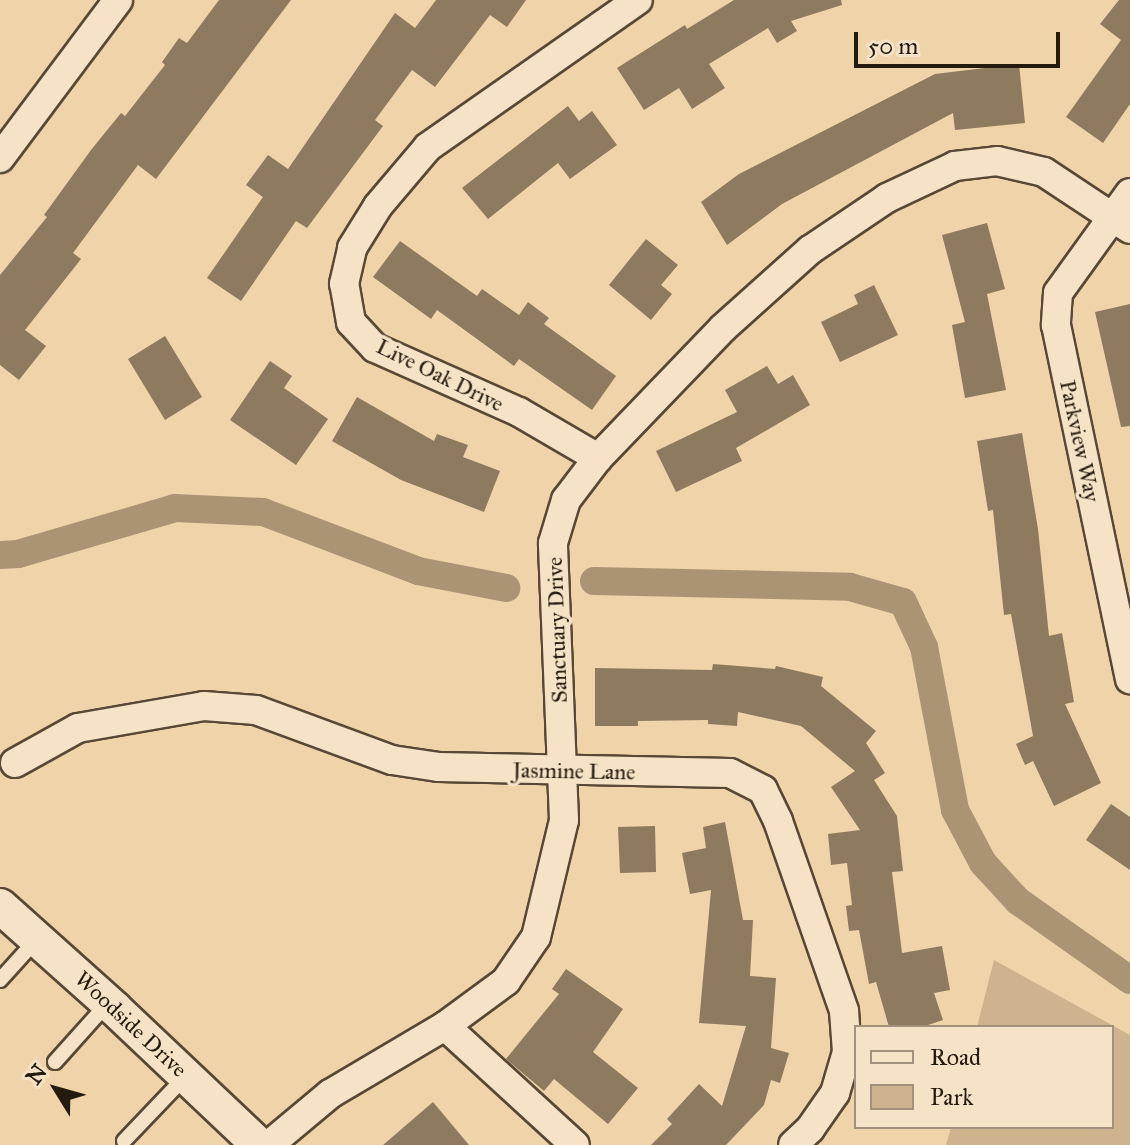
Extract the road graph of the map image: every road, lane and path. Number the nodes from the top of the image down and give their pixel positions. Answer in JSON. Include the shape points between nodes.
{"nodes":[{"id":1,"x":118,"y":0,"type":"edge"},
{"id":2,"x":638,"y":0,"type":"edge"},
{"id":3,"x":0,"y":158,"type":"edge"},
{"id":4,"x":1130,"y":193,"type":"edge"},
{"id":5,"x":1121,"y":223,"type":"edge"},
{"id":6,"x":598,"y":458,"type":"junction"},
{"id":7,"x":1130,"y":679,"type":"edge"},
{"id":8,"x":15,"y":763,"type":"dead end"},
{"id":9,"x":563,"y":771,"type":"junction"},
{"id":10,"x":0,"y":906,"type":"edge"},
{"id":11,"x":37,"y":939,"type":"junction"},
{"id":12,"x":0,"y":980,"type":"edge"},
{"id":13,"x":109,"y":1002,"type":"junction"},
{"id":14,"x":445,"y":1026,"type":"junction"},
{"id":15,"x":55,"y":1062,"type":"dead end"},
{"id":16,"x":187,"y":1076,"type":"junction"},
{"id":17,"x":124,"y":1141,"type":"dead end"},
{"id":18,"x":259,"y":1145,"type":"edge"},
{"id":19,"x":269,"y":1145,"type":"edge"},
{"id":20,"x":575,"y":1145,"type":"edge"},
{"id":21,"x":793,"y":1145,"type":"edge"}],
"edges":[{"from":1,"to":3,"type":"street"},
{"from":2,"to":6,"type":"street","name":"Live Oak Drive","via":[[428,147],[378,206],[352,248],[344,284],[351,322],[375,348],[519,412]]},
{"from":4,"to":5,"type":"street","name":"Parkview Way"},
{"from":5,"to":6,"type":"street","name":"Sanctuary Drive","via":[[1044,172],[997,161],[955,166],[901,191],[810,250],[723,328]]},
{"from":5,"to":7,"type":"street","name":"Parkview Way","via":[[1058,293],[1056,325]]},
{"from":6,"to":9,"type":"street","name":"Sanctuary Drive","via":[[566,500],[553,543]]},
{"from":8,"to":9,"type":"street","name":"Jasmine Lane","via":[[78,728],[204,706],[256,710],[392,760]]},
{"from":9,"to":14,"type":"street","name":"Sanctuary Drive","via":[[564,820],[536,937],[506,981]]},
{"from":9,"to":21,"type":"street","name":"Jasmine Lane","via":[[730,773],[763,790],[844,1011],[847,1052],[835,1093]]},
{"from":10,"to":11,"type":"street","name":"Woodside Drive"},
{"from":11,"to":12,"type":"lane"},
{"from":11,"to":13,"type":"street","name":"Woodside Drive"},
{"from":13,"to":15,"type":"lane"},
{"from":13,"to":16,"type":"street","name":"Woodside Drive"},
{"from":14,"to":19,"type":"street","name":"Sanctuary Drive","via":[[330,1094]]},
{"from":14,"to":20,"type":"street"},
{"from":16,"to":17,"type":"lane"},
{"from":16,"to":18,"type":"street","name":"Woodside Drive"}]}
